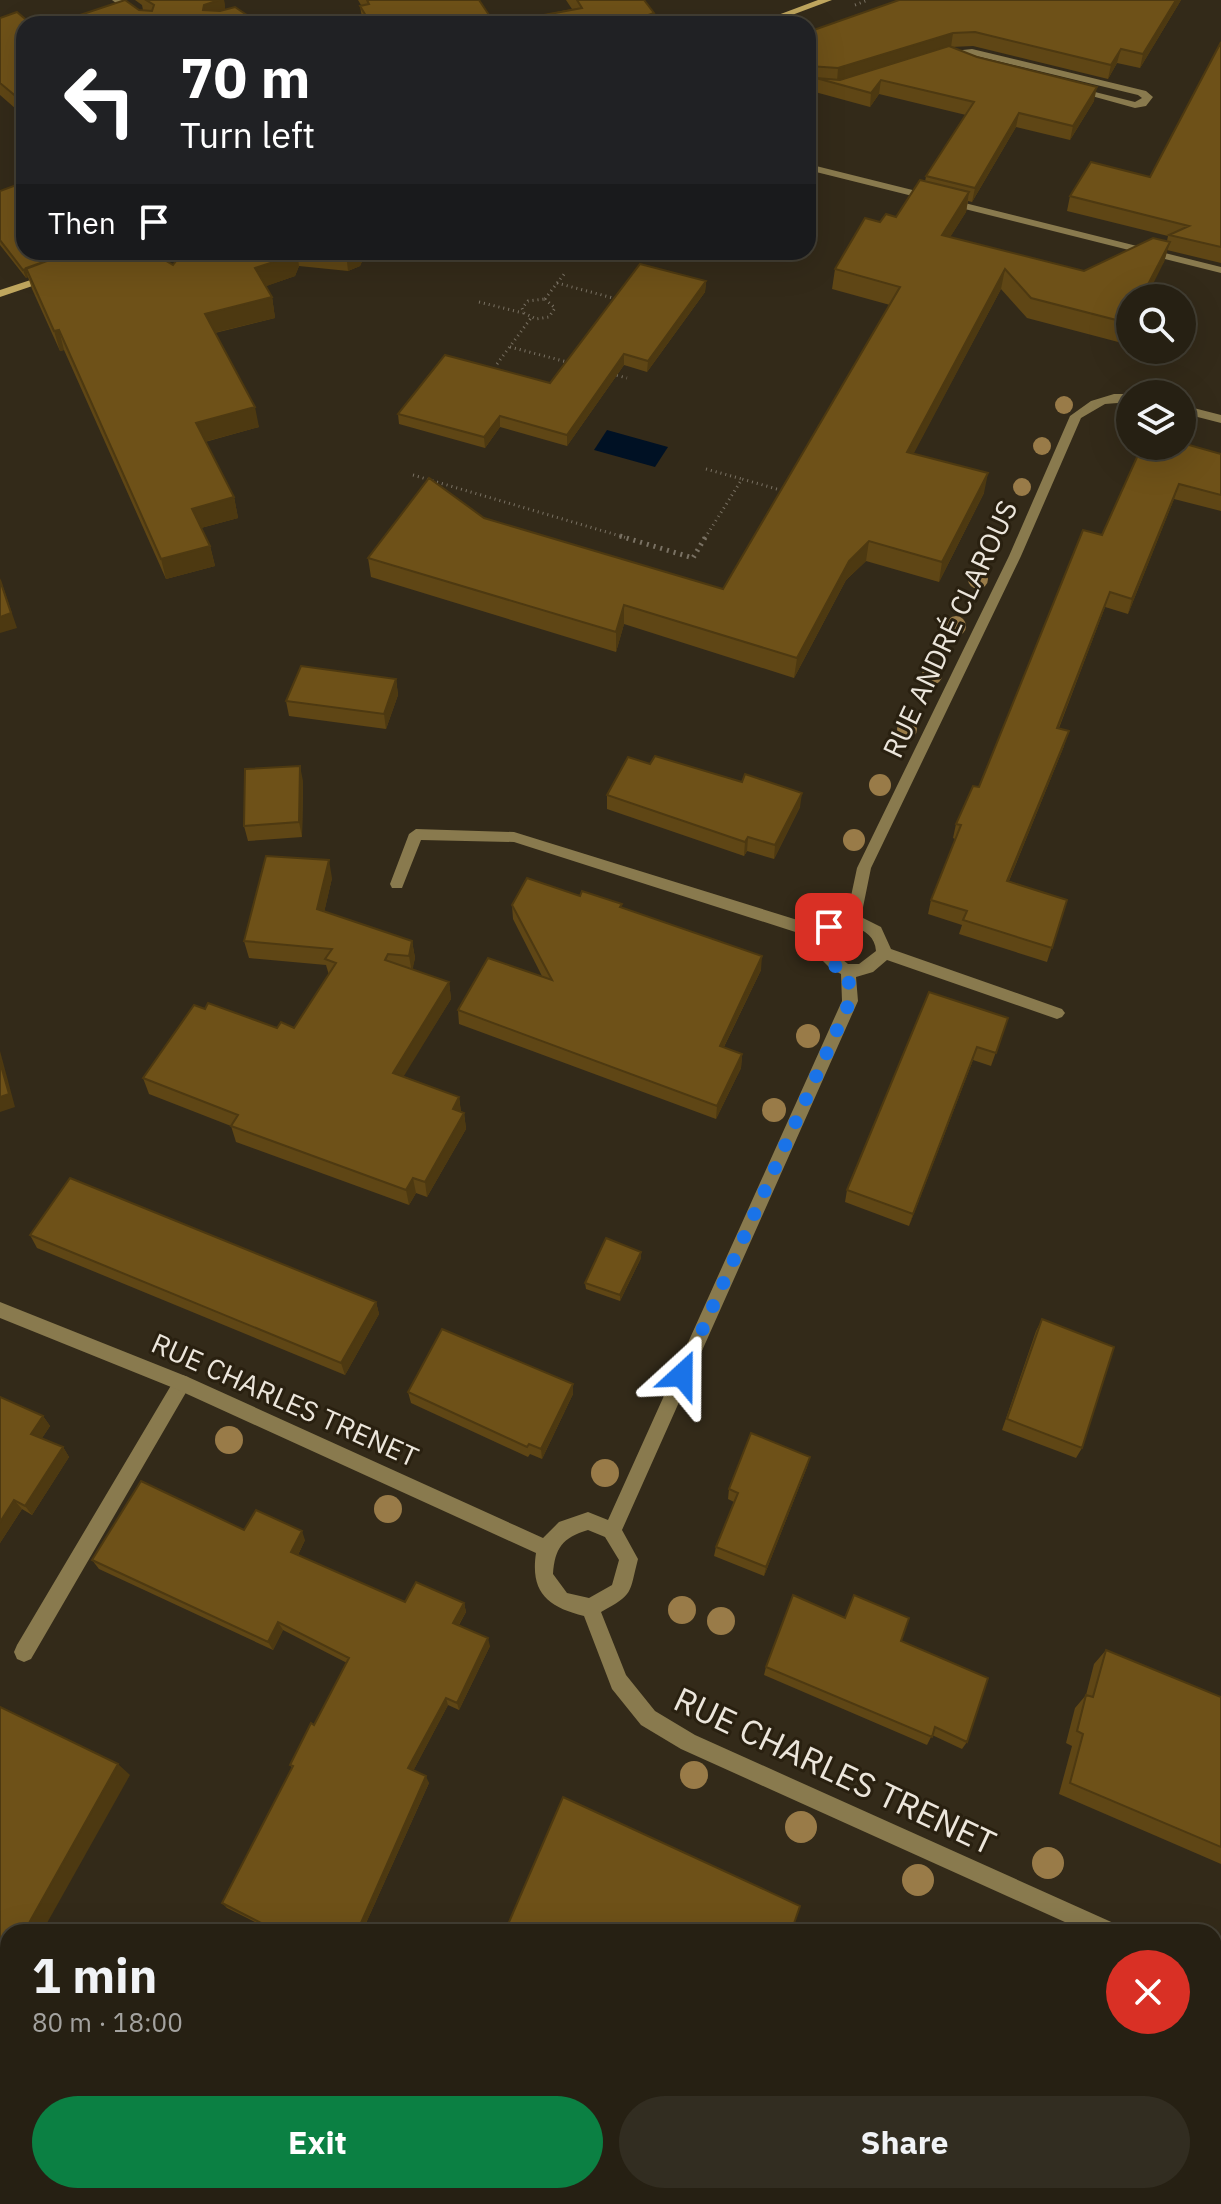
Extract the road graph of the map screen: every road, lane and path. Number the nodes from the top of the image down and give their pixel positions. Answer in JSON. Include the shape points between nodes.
{"nodes":[{"id":1,"x":117,"y":0,"type":"edge"},
{"id":2,"x":827,"y":0,"type":"edge"},
{"id":3,"x":139,"y":16,"type":"edge"},
{"id":4,"x":782,"y":16,"type":"edge"},
{"id":5,"x":947,"y":54,"type":"junction"},
{"id":6,"x":933,"y":59,"type":"edge"},
{"id":7,"x":979,"y":66,"type":"edge"},
{"id":8,"x":851,"y":84,"type":"edge"},
{"id":9,"x":816,"y":87,"type":"edge"},
{"id":10,"x":1060,"y":87,"type":"edge"},
{"id":11,"x":816,"y":169,"type":"edge"},
{"id":12,"x":1221,"y":270,"type":"edge"},
{"id":13,"x":59,"y":273,"type":"edge"},
{"id":14,"x":565,"y":273,"type":"dead end"},
{"id":15,"x":557,"y":283,"type":"junction"},
{"id":16,"x":0,"y":294,"type":"edge"},
{"id":17,"x":613,"y":298,"type":"edge"},
{"id":18,"x":545,"y":299,"type":"junction"},
{"id":19,"x":479,"y":302,"type":"dead end"},
{"id":20,"x":524,"y":313,"type":"junction"},
{"id":21,"x":531,"y":318,"type":"junction"},
{"id":22,"x":510,"y":347,"type":"junction"},
{"id":23,"x":497,"y":364,"type":"dead end"},
{"id":24,"x":583,"y":366,"type":"edge"},
{"id":25,"x":598,"y":370,"type":"edge"},
{"id":26,"x":627,"y":378,"type":"dead end"},
{"id":27,"x":1116,"y":399,"type":"edge"},
{"id":28,"x":1196,"y":413,"type":"edge"},
{"id":29,"x":1221,"y":419,"type":"edge"},
{"id":30,"x":706,"y":469,"type":"dead end"},
{"id":31,"x":413,"y":475,"type":"dead end"},
{"id":32,"x":742,"y":479,"type":"junction"},
{"id":33,"x":800,"y":495,"type":"edge"},
{"id":34,"x":397,"y":884,"type":"dead end"},
{"id":35,"x":853,"y":920,"type":"junction"},
{"id":36,"x":822,"y":934,"type":"junction"},
{"id":37,"x":884,"y":953,"type":"junction"},
{"id":38,"x":848,"y":971,"type":"junction"},
{"id":39,"x":1057,"y":1013,"type":"dead end"},
{"id":40,"x":0,"y":1310,"type":"edge"},
{"id":41,"x":182,"y":1383,"type":"junction"},
{"id":42,"x":612,"y":1531,"type":"junction"},
{"id":43,"x":545,"y":1548,"type":"junction"},
{"id":44,"x":590,"y":1608,"type":"junction"},
{"id":45,"x":24,"y":1652,"type":"dead end"},
{"id":46,"x":1093,"y":1924,"type":"edge"}],
"edges":[{"from":1,"to":3,"type":"street"},
{"from":2,"to":4,"type":"main road"},
{"from":5,"to":6,"type":"street"},
{"from":5,"to":7,"type":"street"},
{"from":5,"to":10,"type":"street","via":[[972,52],[1148,97],[1135,105]]},
{"from":8,"to":9,"type":"street"},
{"from":11,"to":12,"type":"street"},
{"from":13,"to":16,"type":"main road"},
{"from":14,"to":15,"type":"path"},
{"from":15,"to":17,"type":"path"},
{"from":15,"to":18,"type":"path"},
{"from":18,"to":20,"type":"path","via":[[528,301]]},
{"from":18,"to":21,"type":"path","via":[[555,311]]},
{"from":19,"to":20,"type":"path"},
{"from":20,"to":21,"type":"path"},
{"from":21,"to":22,"type":"path"},
{"from":22,"to":23,"type":"path"},
{"from":22,"to":24,"type":"path"},
{"from":25,"to":26,"type":"path"},
{"from":27,"to":35,"type":"street","name":"RUE ANDRÉ CLAROUS","via":[[1096,401],[1076,416],[1015,556],[864,868]]},
{"from":28,"to":29,"type":"street"},
{"from":30,"to":32,"type":"path"},
{"from":31,"to":32,"type":"path","via":[[693,558]]},
{"from":32,"to":33,"type":"path"},
{"from":34,"to":36,"type":"street","via":[[416,834],[514,837]]},
{"from":35,"to":36,"type":"street","via":[[838,922]]},
{"from":35,"to":37,"type":"street","via":[[870,925],[884,940]]},
{"from":36,"to":38,"type":"street","via":[[821,950],[833,965]]},
{"from":37,"to":38,"type":"street","via":[[874,966]]},
{"from":37,"to":39,"type":"street"},
{"from":38,"to":42,"type":"street","via":[[850,1001]]},
{"from":40,"to":41,"type":"street","name":"RUE CHARLES TRENET"},
{"from":41,"to":43,"type":"street","name":"RUE CHARLES TRENET"},
{"from":41,"to":45,"type":"street"},
{"from":42,"to":43,"type":"street","via":[[588,1521],[562,1528]]},
{"from":42,"to":44,"type":"street","via":[[629,1559],[620,1591]]},
{"from":43,"to":44,"type":"street","via":[[543,1577],[561,1601]]},
{"from":44,"to":46,"type":"street","name":"RUE CHARLES TRENET","via":[[619,1682],[648,1718],[688,1742]]}]}
